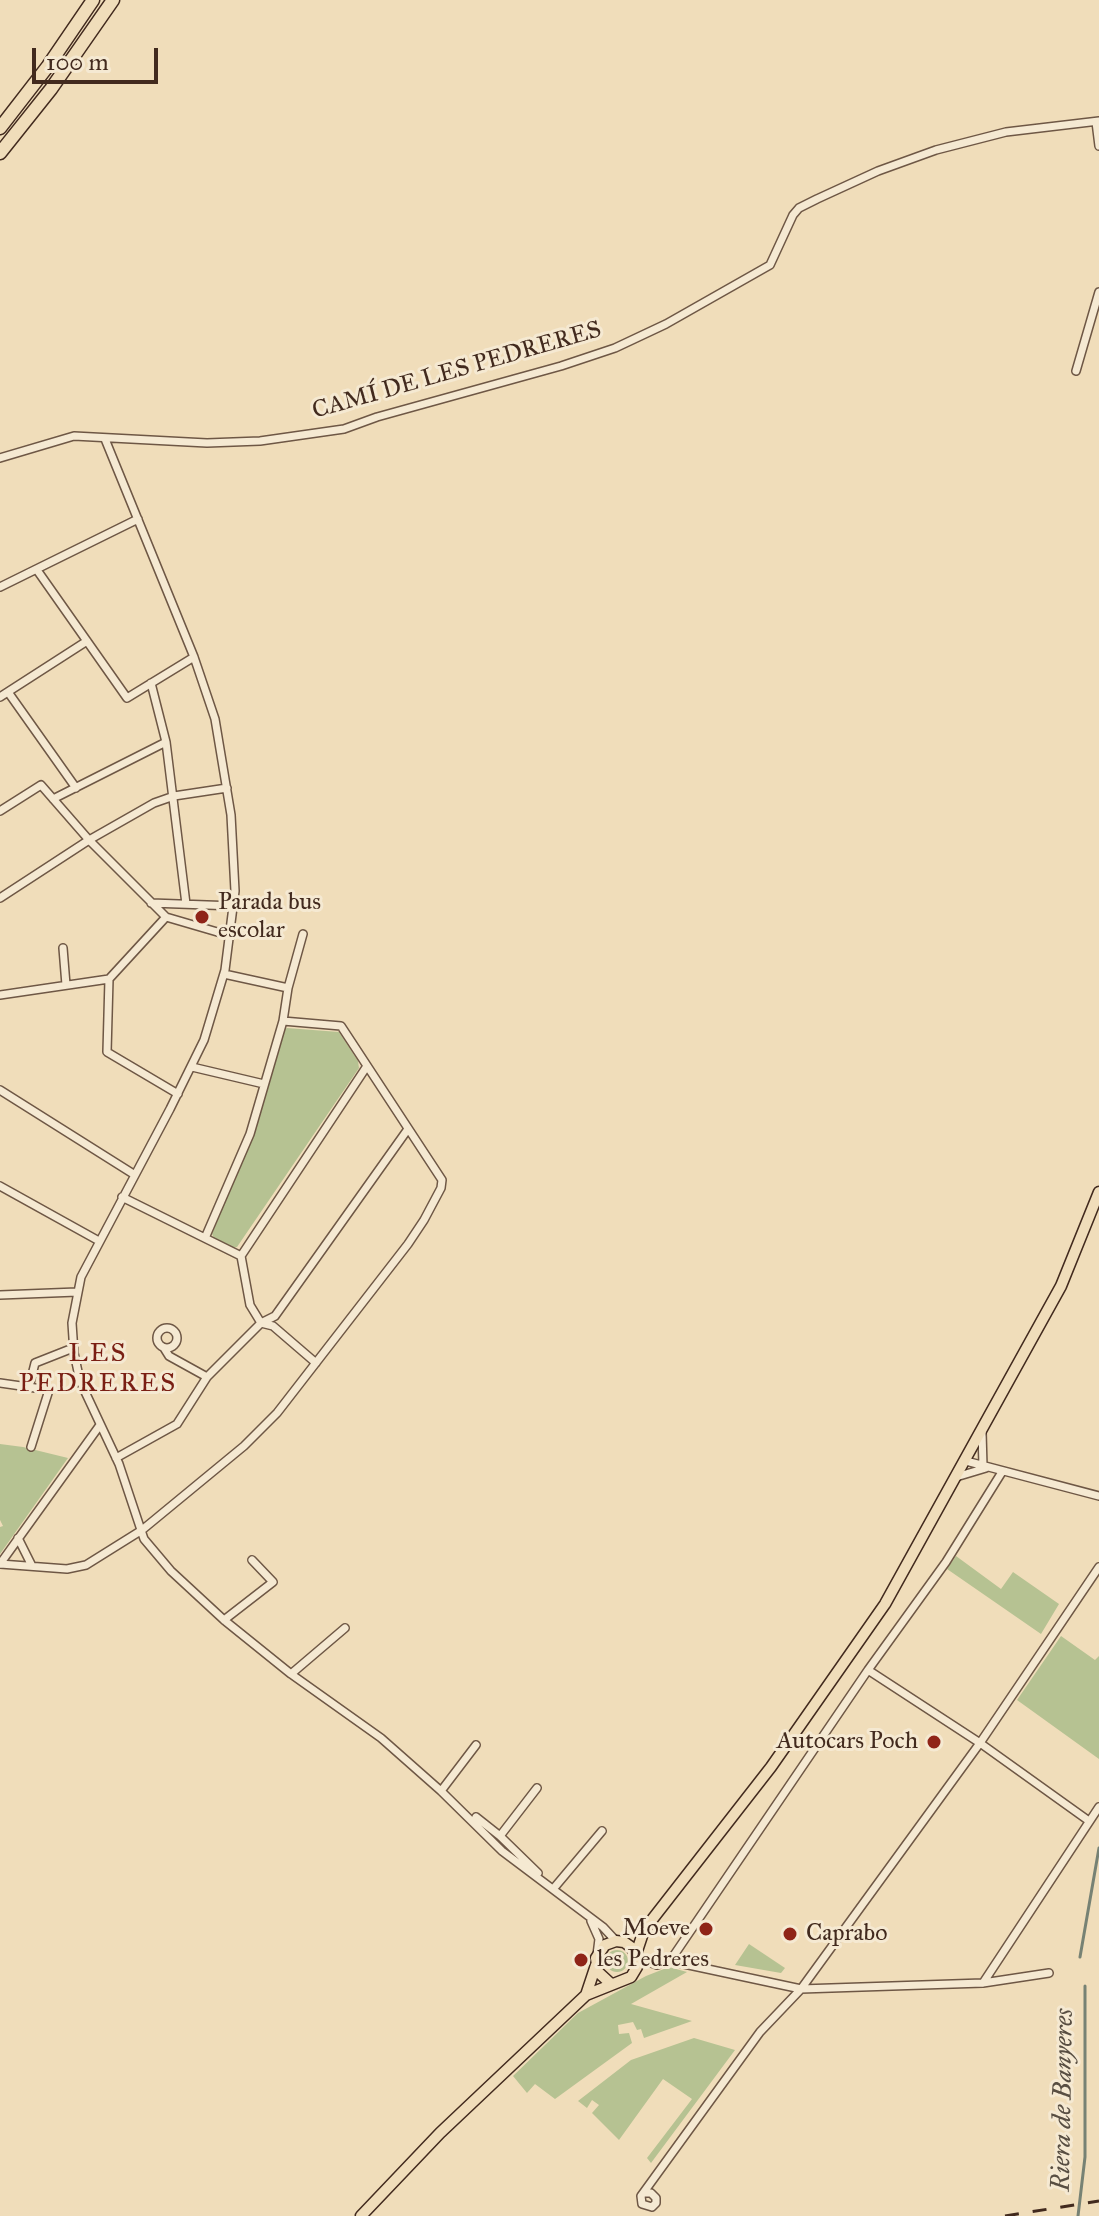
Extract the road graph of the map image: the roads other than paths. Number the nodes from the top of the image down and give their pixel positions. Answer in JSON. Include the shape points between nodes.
{"nodes":[{"id":1,"x":93,"y":0,"type":"edge"},
{"id":2,"x":113,"y":0,"type":"edge"},
{"id":3,"x":1098,"y":122,"type":"edge"},
{"id":4,"x":0,"y":128,"type":"edge"},
{"id":5,"x":1099,"y":146,"type":"edge"},
{"id":6,"x":0,"y":153,"type":"edge"},
{"id":7,"x":1099,"y":292,"type":"edge"},
{"id":8,"x":1076,"y":371,"type":"dead end"},
{"id":9,"x":105,"y":439,"type":"junction"},
{"id":10,"x":0,"y":458,"type":"edge"},
{"id":11,"x":138,"y":519,"type":"junction"},
{"id":12,"x":37,"y":570,"type":"junction"},
{"id":13,"x":0,"y":587,"type":"edge"},
{"id":14,"x":87,"y":641,"type":"junction"},
{"id":15,"x":194,"y":657,"type":"junction"},
{"id":16,"x":151,"y":683,"type":"junction"},
{"id":17,"x":8,"y":692,"type":"junction"},
{"id":18,"x":0,"y":697,"type":"edge"},
{"id":19,"x":166,"y":742,"type":"junction"},
{"id":20,"x":76,"y":788,"type":"junction"},
{"id":21,"x":227,"y":788,"type":"junction"},
{"id":22,"x":174,"y":796,"type":"junction"},
{"id":23,"x":53,"y":799,"type":"junction"},
{"id":24,"x":0,"y":811,"type":"edge"},
{"id":25,"x":89,"y":840,"type":"junction"},
{"id":26,"x":0,"y":898,"type":"edge"},
{"id":27,"x":151,"y":903,"type":"junction"},
{"id":28,"x":186,"y":904,"type":"junction"},
{"id":29,"x":235,"y":906,"type":"junction"},
{"id":30,"x":166,"y":917,"type":"junction"},
{"id":31,"x":303,"y":934,"type":"dead end"},
{"id":32,"x":231,"y":936,"type":"junction"},
{"id":33,"x":63,"y":948,"type":"dead end"},
{"id":34,"x":224,"y":974,"type":"junction"},
{"id":35,"x":109,"y":979,"type":"junction"},
{"id":36,"x":66,"y":985,"type":"junction"},
{"id":37,"x":288,"y":988,"type":"junction"},
{"id":38,"x":0,"y":995,"type":"edge"},
{"id":39,"x":283,"y":1021,"type":"junction"},
{"id":40,"x":367,"y":1066,"type":"junction"},
{"id":41,"x":192,"y":1067,"type":"junction"},
{"id":42,"x":264,"y":1084,"type":"junction"},
{"id":43,"x":0,"y":1090,"type":"edge"},
{"id":44,"x":178,"y":1094,"type":"junction"},
{"id":45,"x":408,"y":1129,"type":"junction"},
{"id":46,"x":135,"y":1175,"type":"junction"},
{"id":47,"x":0,"y":1186,"type":"edge"},
{"id":48,"x":1099,"y":1192,"type":"edge"},
{"id":49,"x":122,"y":1197,"type":"junction"},
{"id":50,"x":205,"y":1238,"type":"junction"},
{"id":51,"x":99,"y":1241,"type":"junction"},
{"id":52,"x":241,"y":1256,"type":"junction"},
{"id":53,"x":77,"y":1292,"type":"junction"},
{"id":54,"x":0,"y":1295,"type":"edge"},
{"id":55,"x":261,"y":1323,"type":"junction"},
{"id":56,"x":73,"y":1348,"type":"junction"},
{"id":57,"x":168,"y":1351,"type":"dead end"},
{"id":58,"x":316,"y":1363,"type":"junction"},
{"id":59,"x":207,"y":1377,"type":"junction"},
{"id":60,"x":4,"y":1384,"type":"edge"},
{"id":61,"x":29,"y":1387,"type":"junction"},
{"id":62,"x":100,"y":1425,"type":"junction"},
{"id":63,"x":983,"y":1430,"type":"junction"},
{"id":64,"x":31,"y":1447,"type":"dead end"},
{"id":65,"x":116,"y":1458,"type":"junction"},
{"id":66,"x":966,"y":1461,"type":"junction"},
{"id":67,"x":986,"y":1467,"type":"junction"},
{"id":68,"x":1002,"y":1472,"type":"junction"},
{"id":69,"x":956,"y":1477,"type":"junction"},
{"id":70,"x":1099,"y":1496,"type":"edge"},
{"id":71,"x":142,"y":1530,"type":"junction"},
{"id":72,"x":18,"y":1538,"type":"junction"},
{"id":73,"x":252,"y":1560,"type":"dead end"},
{"id":74,"x":0,"y":1564,"type":"edge"},
{"id":75,"x":32,"y":1566,"type":"junction"},
{"id":76,"x":1099,"y":1567,"type":"edge"},
{"id":77,"x":224,"y":1620,"type":"junction"},
{"id":78,"x":345,"y":1628,"type":"dead end"},
{"id":79,"x":868,"y":1670,"type":"junction"},
{"id":80,"x":291,"y":1674,"type":"junction"},
{"id":81,"x":980,"y":1743,"type":"junction"},
{"id":82,"x":476,"y":1745,"type":"dead end"},
{"id":83,"x":537,"y":1788,"type":"dead end"},
{"id":84,"x":441,"y":1791,"type":"junction"},
{"id":85,"x":1099,"y":1807,"type":"edge"},
{"id":86,"x":1089,"y":1821,"type":"junction"},
{"id":87,"x":602,"y":1831,"type":"dead end"},
{"id":88,"x":500,"y":1836,"type":"junction"},
{"id":89,"x":554,"y":1888,"type":"junction"},
{"id":90,"x":585,"y":1913,"type":"junction"},
{"id":91,"x":644,"y":1930,"type":"junction"},
{"id":92,"x":620,"y":1942,"type":"junction"},
{"id":93,"x":637,"y":1956,"type":"junction"},
{"id":94,"x":596,"y":1960,"type":"junction"},
{"id":95,"x":670,"y":1961,"type":"junction"},
{"id":96,"x":653,"y":1963,"type":"junction"},
{"id":97,"x":1049,"y":1973,"type":"dead end"},
{"id":98,"x":631,"y":1977,"type":"junction"},
{"id":99,"x":983,"y":1983,"type":"junction"},
{"id":100,"x":611,"y":1984,"type":"junction"},
{"id":101,"x":801,"y":1989,"type":"junction"},
{"id":102,"x":586,"y":1995,"type":"junction"},
{"id":103,"x":648,"y":2188,"type":"dead end"},
{"id":104,"x":361,"y":2216,"type":"edge"}],
"edges":[{"from":1,"to":4,"type":"highway"},
{"from":2,"to":6,"type":"highway"},
{"from":3,"to":5,"type":"street"},
{"from":3,"to":9,"type":"street","name":"CAMÍ DE LES PEDRERES","via":[[1006,132],[878,171],[793,215],[770,265],[666,324],[561,366],[344,429],[260,441]]},
{"from":7,"to":8,"type":"street"},
{"from":9,"to":10,"type":"street","name":"CAMÍ DE LES PEDRERES","via":[[74,436]]},
{"from":9,"to":11,"type":"street"},
{"from":11,"to":12,"type":"street"},
{"from":11,"to":15,"type":"street"},
{"from":12,"to":13,"type":"street"},
{"from":12,"to":14,"type":"street"},
{"from":14,"to":16,"type":"street","via":[[127,698]]},
{"from":14,"to":17,"type":"street"},
{"from":15,"to":16,"type":"street"},
{"from":15,"to":21,"type":"street","via":[[215,719]]},
{"from":16,"to":19,"type":"street"},
{"from":17,"to":18,"type":"street"},
{"from":17,"to":20,"type":"street"},
{"from":19,"to":20,"type":"street"},
{"from":19,"to":22,"type":"street"},
{"from":20,"to":23,"type":"street"},
{"from":21,"to":22,"type":"street"},
{"from":21,"to":29,"type":"street"},
{"from":22,"to":25,"type":"street"},
{"from":22,"to":28,"type":"street"},
{"from":23,"to":24,"type":"street","via":[[41,785]]},
{"from":23,"to":25,"type":"street"},
{"from":25,"to":26,"type":"street"},
{"from":25,"to":27,"type":"street"},
{"from":27,"to":28,"type":"street"},
{"from":27,"to":30,"type":"street"},
{"from":28,"to":29,"type":"street"},
{"from":29,"to":32,"type":"street"},
{"from":30,"to":32,"type":"street"},
{"from":30,"to":35,"type":"street"},
{"from":31,"to":37,"type":"street"},
{"from":32,"to":34,"type":"street"},
{"from":33,"to":36,"type":"street"},
{"from":34,"to":37,"type":"street"},
{"from":34,"to":41,"type":"street"},
{"from":35,"to":36,"type":"street"},
{"from":35,"to":44,"type":"street","via":[[107,1052]]},
{"from":36,"to":38,"type":"street"},
{"from":37,"to":39,"type":"street"},
{"from":39,"to":40,"type":"street","via":[[341,1026]]},
{"from":39,"to":42,"type":"street"},
{"from":40,"to":45,"type":"street"},
{"from":40,"to":52,"type":"street"},
{"from":41,"to":42,"type":"street"},
{"from":41,"to":44,"type":"street"},
{"from":42,"to":50,"type":"street","via":[[250,1134]]},
{"from":43,"to":46,"type":"street"},
{"from":44,"to":46,"type":"street"},
{"from":45,"to":55,"type":"street","via":[[275,1316]]},
{"from":45,"to":58,"type":"street","via":[[442,1180],[441,1188],[417,1231]]},
{"from":46,"to":49,"type":"street"},
{"from":47,"to":51,"type":"street"},
{"from":48,"to":63,"type":"main road","via":[[1061,1286]]},
{"from":49,"to":50,"type":"street"},
{"from":49,"to":51,"type":"street"},
{"from":50,"to":52,"type":"street"},
{"from":51,"to":53,"type":"street"},
{"from":52,"to":55,"type":"street","via":[[250,1305]]},
{"from":53,"to":54,"type":"street"},
{"from":53,"to":56,"type":"street"},
{"from":55,"to":58,"type":"street","via":[[273,1326]]},
{"from":55,"to":59,"type":"street"},
{"from":56,"to":61,"type":"street","via":[[35,1363]]},
{"from":56,"to":62,"type":"street","via":[[80,1381]]},
{"from":57,"to":59,"type":"street"},
{"from":58,"to":71,"type":"street","via":[[253,1437]]},
{"from":59,"to":65,"type":"street","via":[[177,1424]]},
{"from":60,"to":61,"type":"street"},
{"from":61,"to":64,"type":"street","via":[[49,1390]]},
{"from":62,"to":65,"type":"street"},
{"from":62,"to":72,"type":"street"},
{"from":63,"to":66,"type":"main road"},
{"from":63,"to":67,"type":"street"},
{"from":65,"to":71,"type":"street"},
{"from":66,"to":67,"type":"street"},
{"from":66,"to":69,"type":"main road"},
{"from":67,"to":68,"type":"street"},
{"from":67,"to":69,"type":"street"},
{"from":68,"to":70,"type":"street"},
{"from":68,"to":79,"type":"street","via":[[946,1562]]},
{"from":69,"to":91,"type":"main road","via":[[885,1604],[771,1767]]},
{"from":71,"to":75,"type":"street","via":[[86,1565]]},
{"from":71,"to":77,"type":"street","via":[[151,1549]]},
{"from":72,"to":74,"type":"street"},
{"from":72,"to":75,"type":"street"},
{"from":73,"to":77,"type":"street","via":[[273,1582]]},
{"from":74,"to":75,"type":"street"},
{"from":76,"to":81,"type":"street"},
{"from":77,"to":80,"type":"street"},
{"from":78,"to":80,"type":"street"},
{"from":79,"to":81,"type":"street"},
{"from":79,"to":95,"type":"street"},
{"from":80,"to":84,"type":"street","via":[[381,1738]]},
{"from":81,"to":86,"type":"street"},
{"from":81,"to":101,"type":"street"},
{"from":82,"to":84,"type":"street"},
{"from":83,"to":88,"type":"street"},
{"from":84,"to":88,"type":"street"},
{"from":84,"to":89,"type":"street","via":[[502,1851]]},
{"from":85,"to":86,"type":"street"},
{"from":86,"to":99,"type":"street"},
{"from":87,"to":89,"type":"street"},
{"from":88,"to":89,"type":"street"},
{"from":89,"to":90,"type":"street"},
{"from":90,"to":92,"type":"street"},
{"from":90,"to":94,"type":"street","via":[[599,1939]]},
{"from":91,"to":92,"type":"main road"},
{"from":91,"to":93,"type":"main road"},
{"from":92,"to":93,"type":"main road"},
{"from":92,"to":94,"type":"main road","via":[[605,1945]]},
{"from":93,"to":96,"type":"street"},
{"from":93,"to":98,"type":"main road"},
{"from":94,"to":100,"type":"main road","via":[[600,1975]]},
{"from":94,"to":102,"type":"main road"},
{"from":95,"to":96,"type":"street"},
{"from":95,"to":101,"type":"street"},
{"from":96,"to":98,"type":"street"},
{"from":97,"to":99,"type":"street"},
{"from":98,"to":100,"type":"main road"},
{"from":99,"to":101,"type":"street"},
{"from":100,"to":102,"type":"main road"},
{"from":101,"to":103,"type":"street","via":[[760,2032]]},
{"from":102,"to":104,"type":"main road"}]}
